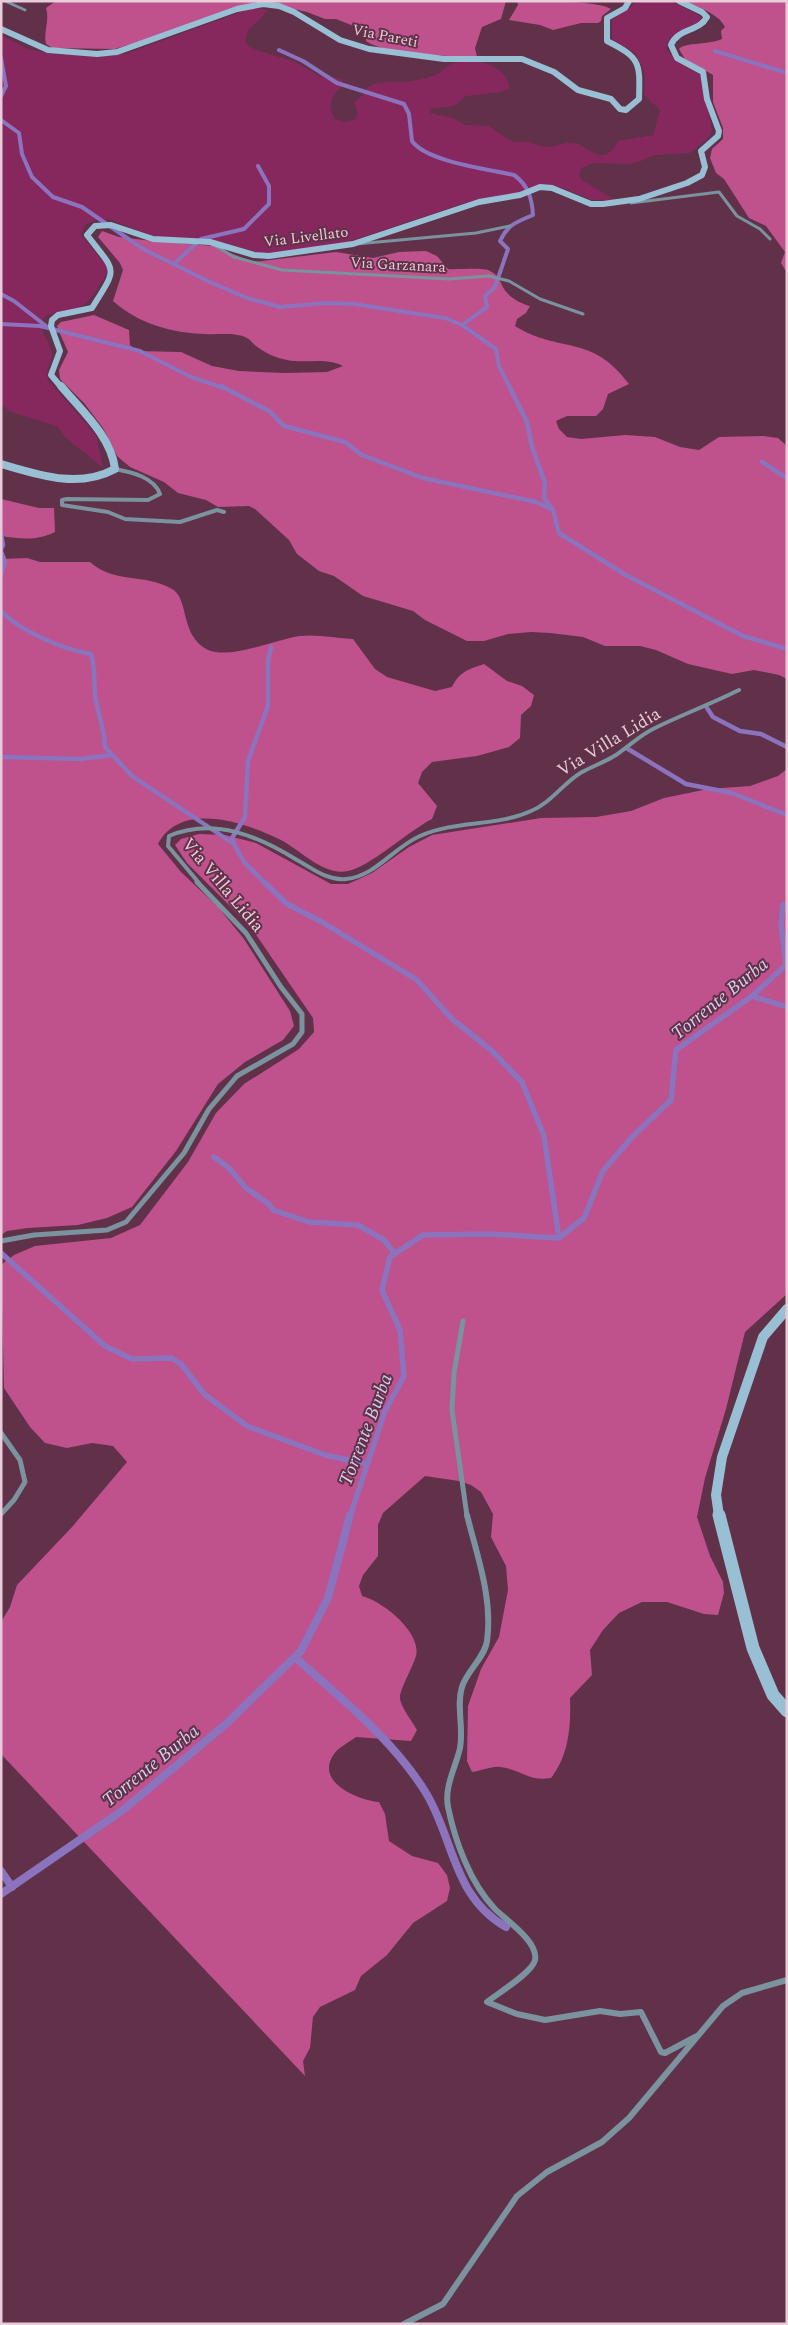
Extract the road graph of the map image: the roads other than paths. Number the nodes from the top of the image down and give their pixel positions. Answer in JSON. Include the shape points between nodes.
{"nodes":[{"id":1,"x":5,"y":1,"type":"edge"},
{"id":2,"x":629,"y":1,"type":"edge"},
{"id":3,"x":679,"y":1,"type":"edge"},
{"id":4,"x":25,"y":10,"type":"dead end"},
{"id":5,"x":1,"y":29,"type":"edge"},
{"id":6,"x":618,"y":203,"type":"junction"},
{"id":7,"x":510,"y":226,"type":"dead end"},
{"id":8,"x":770,"y":240,"type":"dead end"},
{"id":9,"x":210,"y":242,"type":"junction"},
{"id":10,"x":353,"y":244,"type":"junction"},
{"id":11,"x":583,"y":314,"type":"dead end"},
{"id":12,"x":1,"y":464,"type":"edge"},
{"id":13,"x":115,"y":469,"type":"junction"},
{"id":14,"x":224,"y":512,"type":"dead end"},
{"id":15,"x":739,"y":690,"type":"dead end"},
{"id":16,"x":1,"y":1241,"type":"edge"},
{"id":17,"x":787,"y":1309,"type":"edge"},
{"id":18,"x":463,"y":1321,"type":"dead end"},
{"id":19,"x":1,"y":1433,"type":"edge"},
{"id":20,"x":1,"y":1514,"type":"edge"},
{"id":21,"x":787,"y":1710,"type":"edge"},
{"id":22,"x":787,"y":1980,"type":"edge"},
{"id":23,"x":697,"y":2036,"type":"junction"},
{"id":24,"x":404,"y":2324,"type":"edge"}],
"edges":[{"from":1,"to":4,"type":"street"},
{"from":2,"to":5,"type":"main road","name":"Via Pareti","via":[[625,8],[607,18],[608,43],[629,52],[640,69],[640,99],[626,110],[620,109],[611,99],[578,90],[554,72],[522,59],[444,59],[369,48],[340,40],[279,6],[262,4],[237,9],[118,52],[48,50]]},
{"from":3,"to":6,"type":"main road","name":"Via Livellato","via":[[708,16],[703,24],[674,38],[671,45],[677,58],[702,72],[718,136],[701,151],[705,167],[702,175],[662,193]]},
{"from":6,"to":8,"type":"street","via":[[719,192],[737,216],[760,229]]},
{"from":6,"to":10,"type":"main road","name":"Via Livellato","via":[[591,204],[552,188],[540,187],[520,196],[479,202]]},
{"from":7,"to":10,"type":"street","via":[[476,233]]},
{"from":9,"to":10,"type":"main road","name":"Via Livellato","via":[[269,256]]},
{"from":9,"to":11,"type":"street","name":"Via Garzanara","via":[[234,257],[282,270],[449,279],[489,276],[509,281],[540,299]]},
{"from":9,"to":13,"type":"main road","name":"Via Livellato","via":[[153,239],[105,224],[88,231],[89,238],[111,266],[112,275],[92,308],[58,315],[52,320],[60,351],[51,375],[102,436]]},
{"from":12,"to":13,"type":"main road","via":[[66,478],[94,477]]},
{"from":13,"to":14,"type":"street","via":[[138,475],[157,486],[160,494],[148,500],[67,499],[62,500],[62,505],[108,512],[125,519],[180,522],[217,510]]},
{"from":15,"to":16,"type":"street","name":"Via Villa Lidia","via":[[640,737],[614,756],[578,774],[534,810],[510,819],[428,832],[403,845],[366,873],[351,879],[338,880],[322,875],[260,839],[228,830],[202,826],[180,830],[169,836],[168,846],[246,932],[302,1014],[302,1032],[293,1044],[237,1076],[209,1108],[184,1153],[126,1222],[107,1230],[34,1235]]},
{"from":17,"to":21,"type":"main road","via":[[763,1337],[722,1457],[716,1495],[720,1525],[753,1648],[773,1694]]},
{"from":18,"to":23,"type":"street","via":[[454,1373],[452,1410],[466,1506],[490,1618],[487,1644],[461,1690],[460,1747],[450,1778],[447,1802],[453,1831],[478,1887],[495,1909],[513,1923],[534,1949],[536,1958],[516,1981],[486,2002],[545,2020],[600,2011],[620,2014],[641,2012],[661,2052]]},
{"from":19,"to":20,"type":"street","via":[[20,1460],[25,1482]]},
{"from":22,"to":23,"type":"street","via":[[742,1993],[722,2006]]},
{"from":23,"to":24,"type":"street","via":[[628,2118],[602,2142],[547,2172],[517,2196],[443,2304]]}]}
